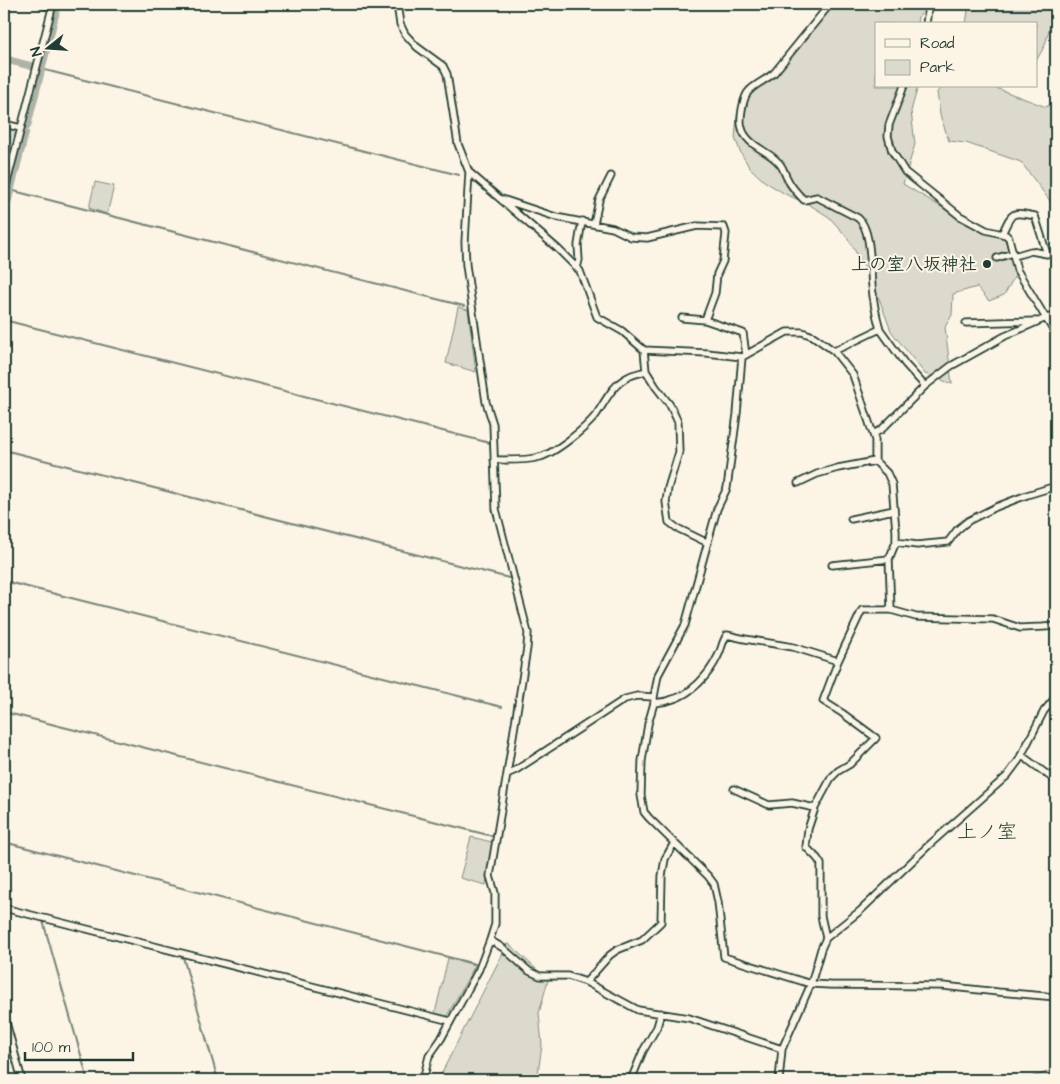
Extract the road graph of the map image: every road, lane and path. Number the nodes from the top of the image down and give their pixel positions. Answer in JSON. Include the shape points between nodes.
{"nodes":[{"id":1,"x":41,"y":4,"type":"edge"},
{"id":2,"x":397,"y":4,"type":"edge"},
{"id":3,"x":830,"y":4,"type":"edge"},
{"id":4,"x":927,"y":4,"type":"edge"},
{"id":5,"x":52,"y":5,"type":"edge"},
{"id":6,"x":926,"y":22,"type":"edge"},
{"id":7,"x":903,"y":88,"type":"edge"},
{"id":8,"x":4,"y":124,"type":"edge"},
{"id":9,"x":20,"y":128,"type":"junction"},
{"id":10,"x":469,"y":172,"type":"junction"},
{"id":11,"x":611,"y":176,"type":"dead end"},
{"id":12,"x":4,"y":194,"type":"edge"},
{"id":13,"x":498,"y":197,"type":"junction"},
{"id":14,"x":582,"y":221,"type":"junction"},
{"id":15,"x":594,"y":224,"type":"junction"},
{"id":16,"x":1002,"y":234,"type":"junction"},
{"id":17,"x":1013,"y":254,"type":"junction"},
{"id":18,"x":997,"y":258,"type":"dead end"},
{"id":19,"x":577,"y":268,"type":"junction"},
{"id":20,"x":1056,"y":316,"type":"edge"},
{"id":21,"x":682,"y":318,"type":"dead end"},
{"id":22,"x":1042,"y":319,"type":"junction"},
{"id":23,"x":705,"y":320,"type":"junction"},
{"id":24,"x":966,"y":323,"type":"dead end"},
{"id":25,"x":880,"y":329,"type":"junction"},
{"id":26,"x":1056,"y":335,"type":"edge"},
{"id":27,"x":644,"y":350,"type":"junction"},
{"id":28,"x":834,"y":351,"type":"junction"},
{"id":29,"x":744,"y":356,"type":"junction"},
{"id":30,"x":646,"y":370,"type":"junction"},
{"id":31,"x":925,"y":386,"type":"junction"},
{"id":32,"x":873,"y":434,"type":"junction"},
{"id":33,"x":494,"y":460,"type":"junction"},
{"id":34,"x":874,"y":461,"type":"junction"},
{"id":35,"x":798,"y":483,"type":"dead end"},
{"id":36,"x":1056,"y":486,"type":"edge"},
{"id":37,"x":894,"y":510,"type":"junction"},
{"id":38,"x":851,"y":519,"type":"dead end"},
{"id":39,"x":896,"y":542,"type":"junction"},
{"id":40,"x":708,"y":543,"type":"junction"},
{"id":41,"x":889,"y":559,"type":"junction"},
{"id":42,"x":832,"y":565,"type":"dead end"},
{"id":43,"x":891,"y":610,"type":"junction"},
{"id":44,"x":1056,"y":626,"type":"edge"},
{"id":45,"x":838,"y":661,"type":"junction"},
{"id":46,"x":1056,"y":697,"type":"edge"},
{"id":47,"x":654,"y":700,"type":"junction"},
{"id":48,"x":1021,"y":755,"type":"junction"},
{"id":49,"x":507,"y":774,"type":"junction"},
{"id":50,"x":1056,"y":781,"type":"edge"},
{"id":51,"x":734,"y":789,"type":"dead end"},
{"id":52,"x":815,"y":808,"type":"junction"},
{"id":53,"x":674,"y":843,"type":"junction"},
{"id":54,"x":4,"y":908,"type":"edge"},
{"id":55,"x":826,"y":938,"type":"junction"},
{"id":56,"x":490,"y":940,"type":"junction"},
{"id":57,"x":586,"y":982,"type":"junction"},
{"id":58,"x":811,"y":984,"type":"junction"},
{"id":59,"x":1056,"y":997,"type":"edge"},
{"id":60,"x":661,"y":1013,"type":"junction"},
{"id":61,"x":4,"y":1015,"type":"edge"},
{"id":62,"x":450,"y":1020,"type":"junction"},
{"id":63,"x":782,"y":1049,"type":"junction"},
{"id":64,"x":22,"y":1080,"type":"edge"},
{"id":65,"x":425,"y":1080,"type":"edge"},
{"id":66,"x":631,"y":1080,"type":"edge"},
{"id":67,"x":779,"y":1080,"type":"edge"}],
"edges":[{"from":1,"to":5,"type":"street"},
{"from":2,"to":10,"type":"street","via":[[405,34],[443,66],[447,74],[458,144]]},
{"from":3,"to":25,"type":"street","via":[[774,74],[750,89],[746,95],[741,128],[750,141],[779,162],[795,191],[804,200],[817,197],[862,221],[870,251],[872,288]]},
{"from":4,"to":6,"type":"street"},
{"from":5,"to":9,"type":"street"},
{"from":7,"to":16,"type":"street","via":[[888,136],[892,151],[905,172],[960,216],[986,230]]},
{"from":8,"to":9,"type":"street"},
{"from":9,"to":12,"type":"street"},
{"from":10,"to":13,"type":"street"},
{"from":10,"to":33,"type":"street","via":[[466,265],[486,402],[493,424]]},
{"from":11,"to":15,"type":"street","via":[[599,200]]},
{"from":13,"to":14,"type":"street","via":[[556,217]]},
{"from":13,"to":19,"type":"street"},
{"from":14,"to":15,"type":"street"},
{"from":14,"to":19,"type":"street"},
{"from":15,"to":23,"type":"street","via":[[613,228],[630,237],[647,238],[697,226],[724,228],[723,261]]},
{"from":16,"to":17,"type":"street","via":[[1009,238]]},
{"from":16,"to":17,"type":"street","via":[[1011,216],[1018,212],[1035,216],[1047,254],[1031,251]]},
{"from":17,"to":18,"type":"street"},
{"from":17,"to":22,"type":"street"},
{"from":19,"to":27,"type":"street","via":[[597,317],[622,331]]},
{"from":20,"to":22,"type":"street"},
{"from":21,"to":23,"type":"street"},
{"from":22,"to":24,"type":"street"},
{"from":22,"to":26,"type":"street"},
{"from":22,"to":31,"type":"street","via":[[951,366]]},
{"from":23,"to":29,"type":"street","via":[[743,333]]},
{"from":25,"to":28,"type":"street"},
{"from":25,"to":31,"type":"street"},
{"from":27,"to":29,"type":"street"},
{"from":27,"to":30,"type":"street"},
{"from":28,"to":29,"type":"street","via":[[813,336],[787,332]]},
{"from":28,"to":32,"type":"street","via":[[853,376]]},
{"from":29,"to":40,"type":"street","via":[[727,488],[717,509]]},
{"from":30,"to":33,"type":"street","via":[[627,377],[614,388],[582,430],[554,450],[542,457],[525,460]]},
{"from":30,"to":40,"type":"street","via":[[678,422],[679,452],[666,502],[669,522]]},
{"from":31,"to":32,"type":"street"},
{"from":32,"to":34,"type":"street"},
{"from":33,"to":49,"type":"street","via":[[496,509],[528,633]]},
{"from":34,"to":35,"type":"street","via":[[817,474]]},
{"from":34,"to":37,"type":"street","via":[[892,484]]},
{"from":36,"to":39,"type":"street","via":[[996,507],[968,521],[948,542],[917,545]]},
{"from":37,"to":38,"type":"street"},
{"from":37,"to":39,"type":"street"},
{"from":39,"to":41,"type":"street"},
{"from":40,"to":47,"type":"street","via":[[685,625],[658,676]]},
{"from":41,"to":42,"type":"street"},
{"from":41,"to":43,"type":"street"},
{"from":43,"to":44,"type":"street","via":[[916,617],[993,619],[1020,628]]},
{"from":43,"to":45,"type":"street","via":[[862,610]]},
{"from":45,"to":47,"type":"street","via":[[793,647],[727,635],[718,656],[698,684],[670,701]]},
{"from":45,"to":52,"type":"street","via":[[823,701],[876,738],[831,778]]},
{"from":46,"to":48,"type":"street","via":[[1044,711]]},
{"from":47,"to":49,"type":"street","via":[[637,696],[625,699]]},
{"from":47,"to":53,"type":"street","via":[[642,761],[641,795],[644,812]]},
{"from":48,"to":50,"type":"street"},
{"from":48,"to":55,"type":"street","via":[[1007,776],[860,911]]},
{"from":49,"to":56,"type":"street","via":[[490,876],[496,902]]},
{"from":51,"to":52,"type":"street","via":[[769,805],[792,803]]},
{"from":52,"to":55,"type":"street","via":[[806,847],[820,864]]},
{"from":53,"to":57,"type":"street","via":[[665,859],[662,876],[661,922],[642,940],[610,955]]},
{"from":53,"to":58,"type":"street","via":[[714,884],[724,958]]},
{"from":54,"to":62,"type":"street"},
{"from":55,"to":58,"type":"street"},
{"from":56,"to":57,"type":"street","via":[[540,976],[568,976]]},
{"from":56,"to":62,"type":"street","via":[[479,969]]},
{"from":57,"to":60,"type":"street","via":[[638,1010]]},
{"from":58,"to":59,"type":"street","via":[[943,986]]},
{"from":58,"to":63,"type":"street"},
{"from":60,"to":63,"type":"street","via":[[689,1018]]},
{"from":60,"to":66,"type":"street"},
{"from":61,"to":64,"type":"street"},
{"from":62,"to":65,"type":"street","via":[[429,1056]]},
{"from":63,"to":67,"type":"street"}]}
